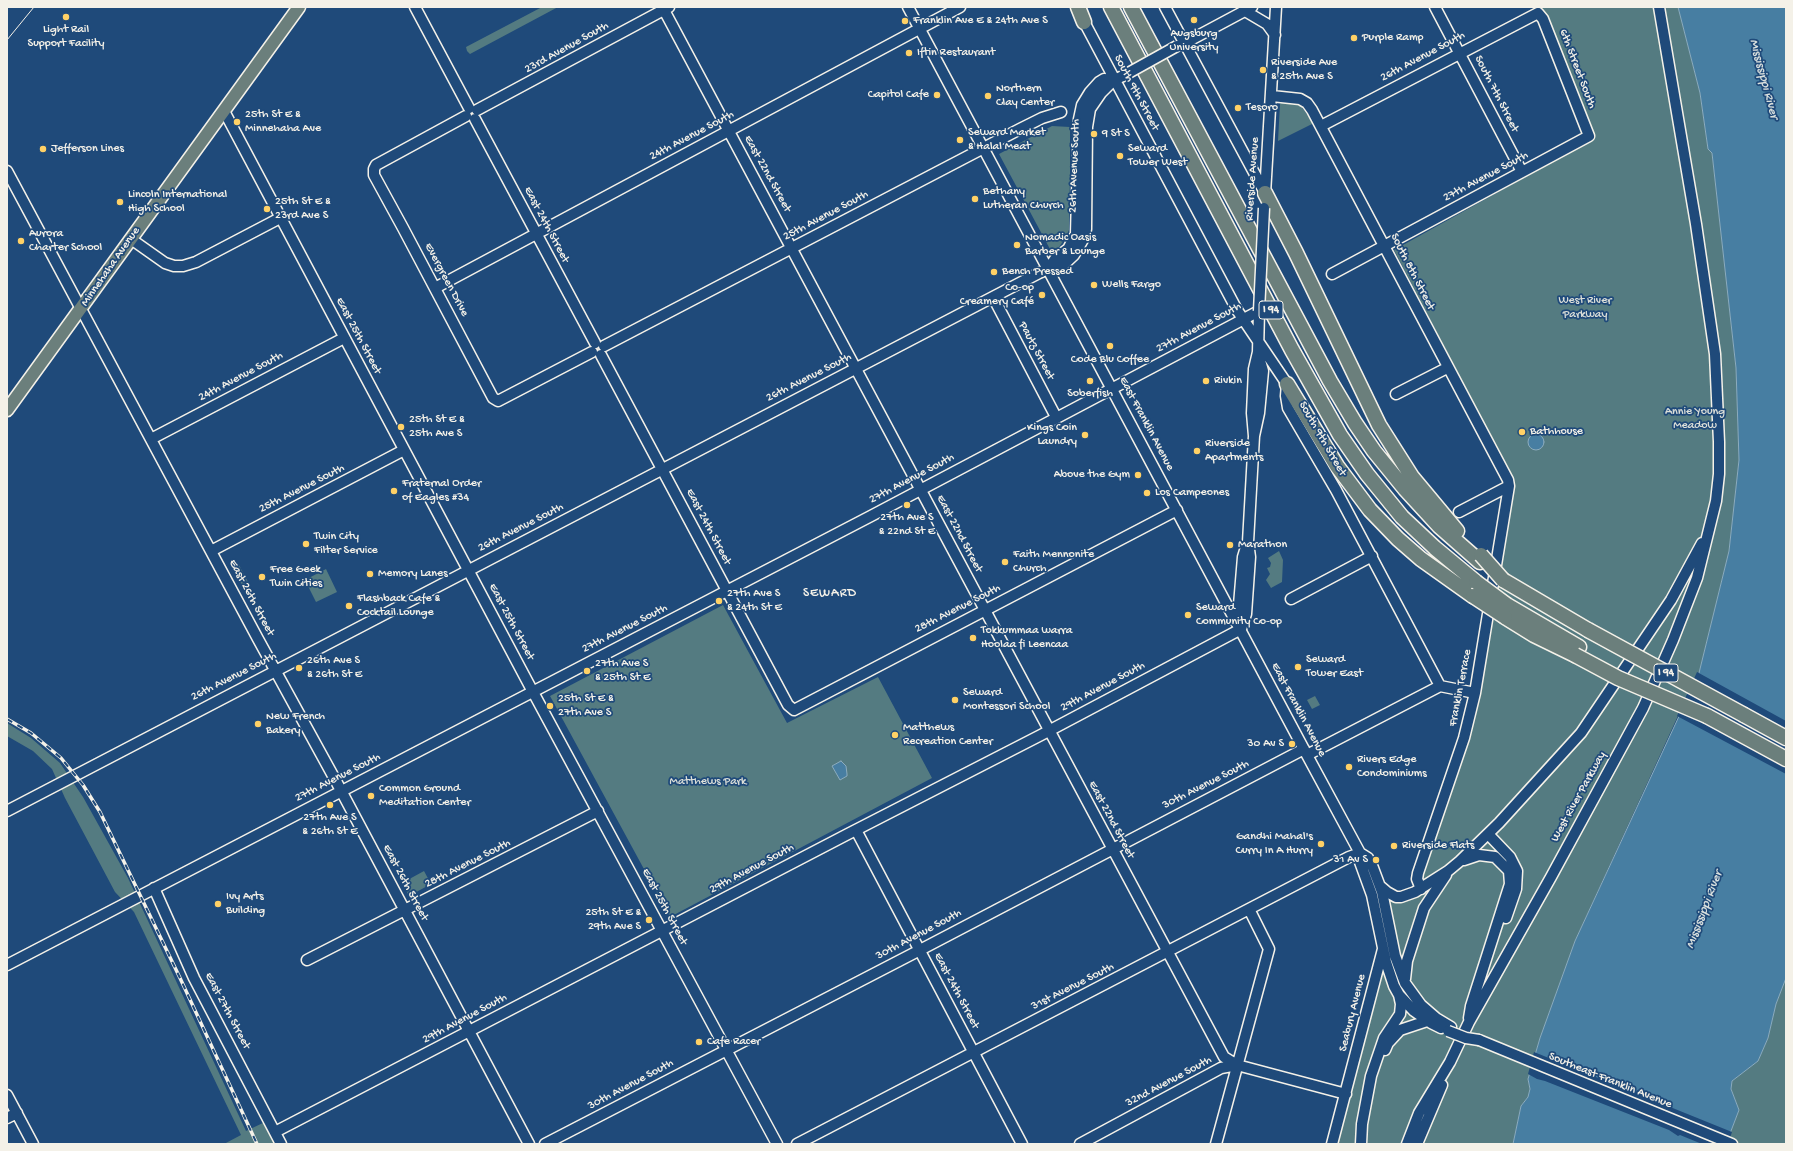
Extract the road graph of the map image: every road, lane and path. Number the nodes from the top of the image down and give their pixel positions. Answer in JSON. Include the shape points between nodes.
{"nodes":[{"id":1,"x":299,"y":7,"type":"edge"},
{"id":2,"x":415,"y":7,"type":"edge"},
{"id":3,"x":908,"y":7,"type":"edge"},
{"id":4,"x":960,"y":7,"type":"edge"},
{"id":5,"x":1077,"y":7,"type":"edge"},
{"id":6,"x":1111,"y":7,"type":"edge"},
{"id":7,"x":1131,"y":7,"type":"edge"},
{"id":8,"x":1165,"y":7,"type":"edge"},
{"id":9,"x":1276,"y":7,"type":"edge"},
{"id":10,"x":1435,"y":7,"type":"edge"},
{"id":11,"x":1659,"y":7,"type":"edge"},
{"id":12,"x":666,"y":8,"type":"edge"},
{"id":13,"x":1248,"y":9,"type":"edge"},
{"id":14,"x":1538,"y":13,"type":"joint"},
{"id":15,"x":1084,"y":22,"type":"joint"},
{"id":16,"x":919,"y":28,"type":"junction"},
{"id":17,"x":1275,"y":35,"type":"junction"},
{"id":18,"x":1181,"y":44,"type":"junction"},
{"id":19,"x":1460,"y":53,"type":"junction"},
{"id":20,"x":1119,"y":78,"type":"junction"},
{"id":21,"x":1272,"y":96,"type":"junction"},
{"id":22,"x":224,"y":111,"type":"junction"},
{"id":23,"x":1062,"y":112,"type":"dead end"},
{"id":24,"x":472,"y":113,"type":"junction"},
{"id":25,"x":1321,"y":126,"type":"junction"},
{"id":26,"x":728,"y":131,"type":"junction"},
{"id":27,"x":1590,"y":136,"type":"joint"},
{"id":28,"x":983,"y":148,"type":"junction"},
{"id":29,"x":374,"y":169,"type":"joint"},
{"id":30,"x":7,"y":171,"type":"edge"},
{"id":31,"x":1522,"y":172,"type":"junction"},
{"id":32,"x":1265,"y":194,"type":"junction"},
{"id":33,"x":280,"y":218,"type":"junction"},
{"id":34,"x":536,"y":234,"type":"junction"},
{"id":35,"x":131,"y":239,"type":"junction"},
{"id":36,"x":1384,"y":246,"type":"junction"},
{"id":37,"x":792,"y":249,"type":"junction"},
{"id":38,"x":1048,"y":269,"type":"junction"},
{"id":39,"x":1332,"y":274,"type":"dead end"},
{"id":40,"x":435,"y":288,"type":"junction"},
{"id":41,"x":993,"y":297,"type":"junction"},
{"id":42,"x":82,"y":309,"type":"junction"},
{"id":43,"x":1257,"y":313,"type":"junction"},
{"id":44,"x":1244,"y":320,"type":"junction"},
{"id":45,"x":344,"y":338,"type":"junction"},
{"id":46,"x":1258,"y":342,"type":"junction"},
{"id":47,"x":598,"y":349,"type":"junction"},
{"id":48,"x":1447,"y":368,"type":"junction"},
{"id":49,"x":856,"y":369,"type":"junction"},
{"id":50,"x":1287,"y":384,"type":"junction"},
{"id":51,"x":1112,"y":389,"type":"junction"},
{"id":52,"x":1396,"y":394,"type":"dead end"},
{"id":53,"x":498,"y":401,"type":"joint"},
{"id":54,"x":7,"y":410,"type":"edge"},
{"id":55,"x":1056,"y":417,"type":"junction"},
{"id":56,"x":151,"y":439,"type":"junction"},
{"id":57,"x":404,"y":450,"type":"junction"},
{"id":58,"x":662,"y":469,"type":"junction"},
{"id":59,"x":1509,"y":486,"type":"junction"},
{"id":60,"x":920,"y":490,"type":"junction"},
{"id":61,"x":1177,"y":510,"type":"junction"},
{"id":62,"x":1459,"y":512,"type":"dead end"},
{"id":63,"x":1707,"y":534,"type":"junction"},
{"id":64,"x":211,"y":551,"type":"junction"},
{"id":65,"x":1372,"y":556,"type":"junction"},
{"id":66,"x":1480,"y":558,"type":"junction"},
{"id":67,"x":469,"y":570,"type":"junction"},
{"id":68,"x":727,"y":590,"type":"junction"},
{"id":69,"x":1291,"y":599,"type":"dead end"},
{"id":70,"x":1671,"y":600,"type":"junction"},
{"id":71,"x":1686,"y":606,"type":"junction"},
{"id":72,"x":984,"y":610,"type":"junction"},
{"id":73,"x":1506,"y":611,"type":"junction"},
{"id":74,"x":1241,"y":629,"type":"junction"},
{"id":75,"x":276,"y":670,"type":"junction"},
{"id":76,"x":1440,"y":686,"type":"junction"},
{"id":77,"x":533,"y":692,"type":"junction"},
{"id":78,"x":1475,"y":692,"type":"junction"},
{"id":79,"x":794,"y":710,"type":"joint"},
{"id":80,"x":1744,"y":715,"type":"junction"},
{"id":81,"x":1049,"y":731,"type":"junction"},
{"id":82,"x":1786,"y":734,"type":"edge"},
{"id":83,"x":1786,"y":738,"type":"edge"},
{"id":84,"x":1750,"y":740,"type":"junction"},
{"id":85,"x":1306,"y":752,"type":"junction"},
{"id":86,"x":1786,"y":759,"type":"edge"},
{"id":87,"x":1786,"y":766,"type":"edge"},
{"id":88,"x":341,"y":791,"type":"junction"},
{"id":89,"x":7,"y":811,"type":"edge"},
{"id":90,"x":598,"y":811,"type":"junction"},
{"id":91,"x":856,"y":830,"type":"junction"},
{"id":92,"x":1488,"y":834,"type":"junction"},
{"id":93,"x":1112,"y":849,"type":"junction"},
{"id":94,"x":1360,"y":853,"type":"junction"},
{"id":95,"x":1460,"y":861,"type":"junction"},
{"id":96,"x":1448,"y":871,"type":"junction"},
{"id":97,"x":1380,"y":886,"type":"junction"},
{"id":98,"x":154,"y":888,"type":"junction"},
{"id":99,"x":1421,"y":889,"type":"junction"},
{"id":100,"x":1249,"y":909,"type":"junction"},
{"id":101,"x":405,"y":911,"type":"junction"},
{"id":102,"x":662,"y":931,"type":"junction"},
{"id":103,"x":1383,"y":947,"type":"junction"},
{"id":104,"x":920,"y":950,"type":"junction"},
{"id":105,"x":1167,"y":952,"type":"junction"},
{"id":106,"x":307,"y":960,"type":"dead end"},
{"id":107,"x":7,"y":965,"type":"edge"},
{"id":108,"x":1405,"y":983,"type":"junction"},
{"id":109,"x":1490,"y":987,"type":"junction"},
{"id":110,"x":1399,"y":994,"type":"junction"},
{"id":111,"x":1428,"y":1021,"type":"junction"},
{"id":112,"x":1469,"y":1022,"type":"junction"},
{"id":113,"x":1449,"y":1029,"type":"junction"},
{"id":114,"x":468,"y":1032,"type":"junction"},
{"id":115,"x":726,"y":1050,"type":"junction"},
{"id":116,"x":973,"y":1052,"type":"junction"},
{"id":117,"x":1450,"y":1062,"type":"junction"},
{"id":118,"x":1237,"y":1065,"type":"junction"},
{"id":119,"x":1347,"y":1089,"type":"junction"},
{"id":120,"x":7,"y":1095,"type":"edge"},
{"id":121,"x":17,"y":1113,"type":"junction"},
{"id":122,"x":7,"y":1118,"type":"edge"},
{"id":123,"x":275,"y":1132,"type":"junction"},
{"id":124,"x":33,"y":1144,"type":"edge"},
{"id":125,"x":281,"y":1144,"type":"edge"},
{"id":126,"x":528,"y":1144,"type":"edge"},
{"id":127,"x":545,"y":1144,"type":"edge"},
{"id":128,"x":777,"y":1144,"type":"edge"},
{"id":129,"x":797,"y":1144,"type":"edge"},
{"id":130,"x":1022,"y":1144,"type":"edge"},
{"id":131,"x":1080,"y":1144,"type":"edge"},
{"id":132,"x":1216,"y":1144,"type":"edge"},
{"id":133,"x":1332,"y":1144,"type":"edge"},
{"id":134,"x":1361,"y":1144,"type":"edge"},
{"id":135,"x":1368,"y":1144,"type":"edge"},
{"id":136,"x":1406,"y":1144,"type":"edge"},
{"id":137,"x":1417,"y":1144,"type":"edge"},
{"id":138,"x":1732,"y":1144,"type":"edge"}],
"edges":[{"from":1,"to":22,"type":"main road","name":"Minnehaha Avenue"},
{"from":2,"to":24,"type":"street","name":"East 24th Street"},
{"from":3,"to":16,"type":"street","name":"East Franklin Avenue"},
{"from":4,"to":16,"type":"street","name":"24th Avenue South"},
{"from":5,"to":15,"type":"highway"},
{"from":6,"to":73,"type":"highway","number":"I 94","bridge":true,"via":[[1292,350],[1340,435],[1370,478],[1402,517]]},
{"from":7,"to":66,"type":"highway","number":"I 94","via":[[1330,381],[1355,423],[1374,451],[1439,526]]},
{"from":8,"to":18,"type":"street"},
{"from":9,"to":17,"type":"street","name":"Riverside Avenue"},
{"from":10,"to":19,"type":"street","name":"South 7th Street"},
{"from":11,"to":63,"type":"street","name":"West River Parkway","via":[[1696,224],[1716,361],[1719,474],[1716,501]]},
{"from":12,"to":24,"type":"street","name":"23rd Avenue South"},
{"from":12,"to":26,"type":"street","name":"East 22nd Street"},
{"from":13,"to":17,"type":"street","via":[[1267,24]]},
{"from":13,"to":18,"type":"street"},
{"from":14,"to":19,"type":"street","name":"26th Avenue South"},
{"from":14,"to":27,"type":"street","name":"6th Street South","via":[[1543,19]]},
{"from":15,"to":20,"type":"street","name":"South 9th Street"},
{"from":16,"to":26,"type":"street","name":"24th Avenue South"},
{"from":16,"to":28,"type":"street","name":"East Franklin Avenue"},
{"from":17,"to":21,"type":"street","name":"Riverside Avenue"},
{"from":18,"to":20,"type":"street","bridge":true},
{"from":18,"to":32,"type":"street"},
{"from":19,"to":25,"type":"street","name":"26th Avenue South"},
{"from":19,"to":31,"type":"street","name":"South 7th Street"},
{"from":20,"to":38,"type":"street","name":"26th Avenue South","via":[[1099,82],[1082,105],[1079,119],[1076,234],[1068,249]]},
{"from":20,"to":44,"type":"street","name":"South 9th Street"},
{"from":21,"to":25,"type":"street","name":"South 8th Street","via":[[1300,99],[1307,103]]},
{"from":21,"to":32,"type":"street","name":"Riverside Avenue"},
{"from":22,"to":33,"type":"street","name":"East 25th Street"},
{"from":22,"to":35,"type":"main road","name":"Minnehaha Avenue"},
{"from":23,"to":28,"type":"street","name":"25th Avenue South","via":[[1042,118]]},
{"from":24,"to":29,"type":"street","name":"23rd Avenue South","via":[[376,165]]},
{"from":24,"to":34,"type":"street","name":"East 24th Street"},
{"from":25,"to":36,"type":"street","name":"South 8th Street"},
{"from":26,"to":34,"type":"street","name":"24th Avenue South"},
{"from":26,"to":37,"type":"street","name":"East 22nd Street"},
{"from":27,"to":31,"type":"street","name":"27th Avenue South"},
{"from":28,"to":37,"type":"street","name":"25th Avenue South"},
{"from":28,"to":38,"type":"street","name":"East Franklin Avenue"},
{"from":29,"to":40,"type":"street","name":"Evergreen Drive","via":[[374,175]]},
{"from":30,"to":42,"type":"street","name":"East 26th Street"},
{"from":31,"to":36,"type":"street","name":"27th Avenue South"},
{"from":32,"to":43,"type":"street","name":"Riverside Avenue","bridge":true},
{"from":32,"to":66,"type":"highway","via":[[1390,446],[1412,477]]},
{"from":33,"to":35,"type":"street","via":[[196,262],[183,266],[165,263]]},
{"from":33,"to":45,"type":"street","name":"East 25th Street"},
{"from":34,"to":40,"type":"street","name":"24th Avenue South"},
{"from":34,"to":47,"type":"street","name":"East 24th Street"},
{"from":35,"to":42,"type":"main road","name":"Minnehaha Avenue"},
{"from":36,"to":39,"type":"street","name":"27th Avenue South"},
{"from":36,"to":48,"type":"street","name":"South 8th Street"},
{"from":37,"to":47,"type":"street","name":"25th Avenue South"},
{"from":37,"to":49,"type":"street","name":"East 22nd Street"},
{"from":38,"to":41,"type":"street","name":"26th Avenue South"},
{"from":38,"to":51,"type":"street","name":"East Franklin Avenue"},
{"from":40,"to":53,"type":"street","name":"Evergreen Drive","via":[[494,398]]},
{"from":41,"to":49,"type":"street","name":"26th Avenue South"},
{"from":41,"to":55,"type":"street","name":"Pautz Street"},
{"from":42,"to":54,"type":"main road","name":"Minnehaha Avenue"},
{"from":42,"to":56,"type":"street","name":"East 26th Street"},
{"from":43,"to":44,"type":"street","name":"27th Avenue South"},
{"from":43,"to":46,"type":"street","name":"Riverside Avenue"},
{"from":44,"to":46,"type":"street","name":"South 9th Street"},
{"from":44,"to":51,"type":"street","name":"27th Avenue South"},
{"from":45,"to":56,"type":"street","name":"24th Avenue South"},
{"from":45,"to":57,"type":"street","name":"East 25th Street"},
{"from":46,"to":50,"type":"street","name":"South 9th Street"},
{"from":46,"to":74,"type":"street","name":"Riverside Avenue","via":[[1263,371],[1260,413],[1254,436],[1248,542],[1243,557],[1239,605]]},
{"from":47,"to":53,"type":"street","name":"25th Avenue South"},
{"from":47,"to":58,"type":"street","name":"East 24th Street"},
{"from":48,"to":52,"type":"street"},
{"from":48,"to":59,"type":"street","name":"South 8th Street"},
{"from":49,"to":58,"type":"street","name":"26th Avenue South"},
{"from":49,"to":60,"type":"street","name":"East 22nd Street"},
{"from":50,"to":65,"type":"street","name":"South 9th Street","via":[[1288,408]]},
{"from":50,"to":73,"type":"highway","bridge":true,"via":[[1337,466],[1370,510],[1421,559],[1473,596]]},
{"from":51,"to":55,"type":"street","name":"27th Avenue South"},
{"from":51,"to":61,"type":"street","name":"East Franklin Avenue"},
{"from":55,"to":60,"type":"street","name":"27th Avenue South"},
{"from":56,"to":64,"type":"street","name":"East 26th Street"},
{"from":57,"to":64,"type":"street","name":"25th Avenue South"},
{"from":57,"to":67,"type":"street","name":"East 25th Street"},
{"from":58,"to":67,"type":"street","name":"26th Avenue South"},
{"from":58,"to":68,"type":"street","name":"East 24th Street"},
{"from":59,"to":62,"type":"street"},
{"from":59,"to":78,"type":"street","name":"Franklin Terrace"},
{"from":60,"to":68,"type":"street","name":"27th Avenue South"},
{"from":60,"to":72,"type":"street","name":"East 22nd Street"},
{"from":61,"to":72,"type":"street","name":"28th Avenue South"},
{"from":61,"to":74,"type":"street","name":"East Franklin Avenue"},
{"from":63,"to":70,"type":"street","name":"West River Parkway"},
{"from":63,"to":71,"type":"street","name":"West River Parkway"},
{"from":64,"to":75,"type":"street","name":"East 26th Street"},
{"from":65,"to":69,"type":"street"},
{"from":65,"to":76,"type":"street","name":"South 9th Street"},
{"from":66,"to":80,"type":"highway","number":"I 94","bridge":true,"via":[[1507,582],[1588,630]]},
{"from":67,"to":75,"type":"street","name":"26th Avenue South"},
{"from":67,"to":77,"type":"street","name":"East 25th Street"},
{"from":68,"to":77,"type":"street","name":"27th Avenue South"},
{"from":68,"to":79,"type":"street","name":"East 24th Street","via":[[788,705]]},
{"from":70,"to":71,"type":"street"},
{"from":70,"to":92,"type":"street","name":"West River Parkway","via":[[1581,733]]},
{"from":71,"to":109,"type":"street","name":"West River Parkway","via":[[1643,708]]},
{"from":72,"to":79,"type":"street","name":"28th Avenue South"},
{"from":72,"to":81,"type":"street","name":"East 22nd Street"},
{"from":73,"to":84,"type":"highway","number":"I 94","bridge":true,"via":[[1577,651]]},
{"from":74,"to":81,"type":"street","name":"29th Avenue South"},
{"from":74,"to":85,"type":"street","name":"East Franklin Avenue"},
{"from":75,"to":88,"type":"street","name":"East 26th Street"},
{"from":75,"to":89,"type":"street","name":"26th Avenue South"},
{"from":76,"to":78,"type":"street"},
{"from":76,"to":85,"type":"street","name":"30th Avenue South"},
{"from":77,"to":88,"type":"street","name":"27th Avenue South"},
{"from":77,"to":90,"type":"street","name":"East 25th Street"},
{"from":78,"to":99,"type":"street","name":"Franklin Terrace","via":[[1464,738],[1418,873],[1417,879]]},
{"from":80,"to":82,"type":"highway"},
{"from":80,"to":83,"type":"highway","number":"I 94"},
{"from":81,"to":91,"type":"street","name":"29th Avenue South"},
{"from":81,"to":93,"type":"street","name":"East 22nd Street"},
{"from":84,"to":86,"type":"highway","number":"I 94"},
{"from":84,"to":87,"type":"highway"},
{"from":85,"to":93,"type":"street","name":"30th Avenue South"},
{"from":85,"to":94,"type":"street","name":"East Franklin Avenue"},
{"from":88,"to":98,"type":"street","name":"27th Avenue South"},
{"from":88,"to":101,"type":"street","name":"East 26th Street"},
{"from":90,"to":101,"type":"street","name":"28th Avenue South"},
{"from":90,"to":102,"type":"street","name":"East 25th Street"},
{"from":91,"to":102,"type":"street","name":"29th Avenue South"},
{"from":91,"to":104,"type":"street","name":"East 24th Street"},
{"from":92,"to":95,"type":"street","name":"West River Parkway"},
{"from":92,"to":109,"type":"street","via":[[1510,857],[1518,870],[1516,889],[1488,971]]},
{"from":93,"to":104,"type":"street","name":"30th Avenue South"},
{"from":93,"to":105,"type":"street","name":"East 22nd Street"},
{"from":94,"to":97,"type":"street","name":"East Franklin Avenue","via":[[1368,858]]},
{"from":94,"to":100,"type":"street","name":"31st Avenue South"},
{"from":94,"to":103,"type":"street","name":"East Franklin Avenue","via":[[1360,862],[1372,895]]},
{"from":95,"to":96,"type":"street","name":"West River Parkway"},
{"from":95,"to":112,"type":"street","via":[[1480,855],[1496,857],[1509,871],[1510,884],[1471,1006]]},
{"from":96,"to":99,"type":"street","name":"West River Parkway"},
{"from":96,"to":108,"type":"street","name":"West River Parkway","via":[[1424,908],[1407,961]]},
{"from":97,"to":99,"type":"street","name":"West River Parkway","via":[[1392,895],[1401,897]]},
{"from":97,"to":108,"type":"street","name":"East Franklin Avenue","via":[[1395,956]]},
{"from":98,"to":107,"type":"street","name":"27th Avenue South"},
{"from":98,"to":123,"type":"street","name":"East 27th Street","via":[[194,978]]},
{"from":100,"to":105,"type":"street","name":"31st Avenue South"},
{"from":100,"to":118,"type":"street","via":[[1269,949]]},
{"from":101,"to":106,"type":"street","name":"28th Avenue South"},
{"from":101,"to":114,"type":"street","name":"East 26th Street"},
{"from":102,"to":114,"type":"street","name":"29th Avenue South"},
{"from":102,"to":115,"type":"street","name":"East 25th Street"},
{"from":103,"to":110,"type":"street","name":"East Franklin Avenue","via":[[1390,976]]},
{"from":103,"to":119,"type":"street","name":"Seabury Avenue"},
{"from":104,"to":115,"type":"street","name":"30th Avenue South"},
{"from":104,"to":116,"type":"street","name":"East 24th Street"},
{"from":105,"to":116,"type":"street","name":"31st Avenue South"},
{"from":105,"to":118,"type":"street","name":"East 22nd Street","via":[[1224,1057]]},
{"from":108,"to":113,"type":"street","name":"East Franklin Avenue","via":[[1421,1005]]},
{"from":109,"to":112,"type":"street","name":"West River Parkway"},
{"from":110,"to":111,"type":"street","name":"East Franklin Avenue","via":[[1414,1011]]},
{"from":110,"to":134,"type":"street","via":[[1400,1014],[1384,1038],[1371,1076]]},
{"from":111,"to":113,"type":"street","name":"East Franklin Avenue"},
{"from":111,"to":135,"type":"street","via":[[1400,1030],[1388,1043],[1371,1106]]},
{"from":112,"to":117,"type":"street","name":"West River Parkway"},
{"from":113,"to":138,"type":"street","name":"Southeast Franklin Avenue","bridge":true},
{"from":114,"to":123,"type":"street","name":"29th Avenue South"},
{"from":114,"to":126,"type":"street","name":"East 26th Street"},
{"from":115,"to":127,"type":"street","name":"30th Avenue South"},
{"from":115,"to":128,"type":"street","name":"East 25th Street"},
{"from":116,"to":129,"type":"street","name":"31st Avenue South"},
{"from":116,"to":130,"type":"street","name":"East 24th Street"},
{"from":117,"to":136,"type":"street","name":"West River Parkway","via":[[1419,1113]]},
{"from":117,"to":137,"type":"street","name":"West River Parkway"},
{"from":118,"to":119,"type":"street","name":"32nd Avenue South"},
{"from":118,"to":131,"type":"street","name":"32nd Avenue South","via":[[1221,1068]]},
{"from":118,"to":132,"type":"street"},
{"from":119,"to":133,"type":"street","name":"Seabury Avenue"},
{"from":120,"to":121,"type":"street"},
{"from":121,"to":122,"type":"street"},
{"from":121,"to":124,"type":"street"},
{"from":123,"to":125,"type":"street","name":"East 27th Street"}]}
